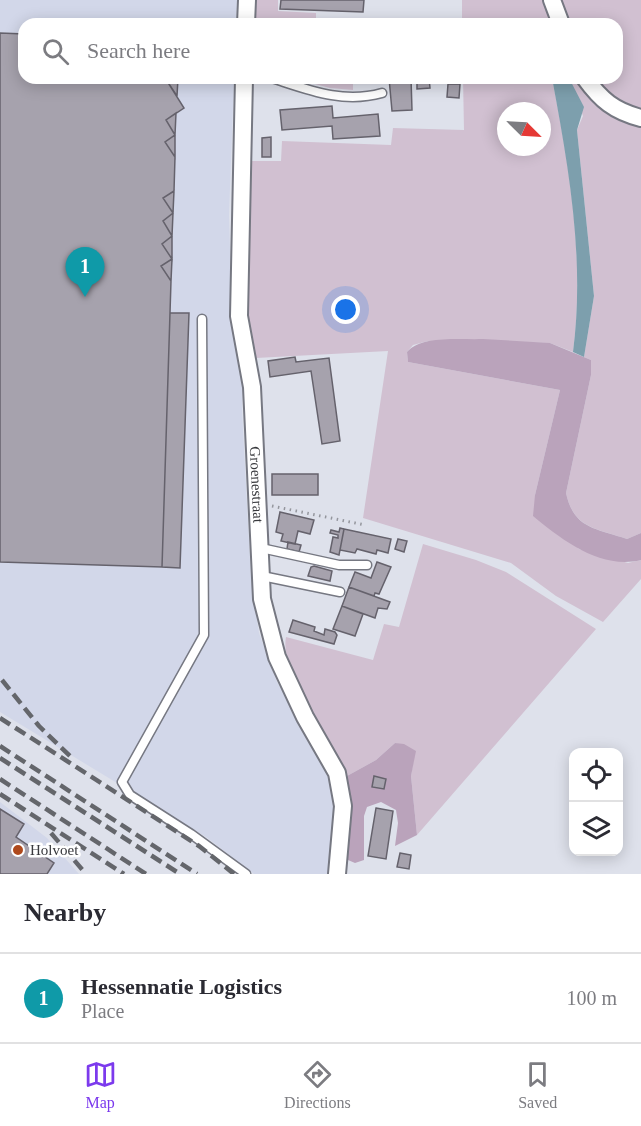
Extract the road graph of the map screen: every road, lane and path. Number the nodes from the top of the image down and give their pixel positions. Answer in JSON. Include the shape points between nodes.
{"nodes":[{"id":1,"x":247,"y":0,"type":"edge"},
{"id":2,"x":552,"y":0,"type":"edge"},
{"id":3,"x":246,"y":18,"type":"edge"},
{"id":4,"x":559,"y":18,"type":"edge"},
{"id":5,"x":244,"y":84,"type":"edge"},
{"id":6,"x":293,"y":84,"type":"edge"},
{"id":7,"x":590,"y":84,"type":"edge"},
{"id":8,"x":382,"y":93,"type":"dead end"},
{"id":9,"x":641,"y":118,"type":"edge"},
{"id":10,"x":202,"y":319,"type":"dead end"},
{"id":11,"x":259,"y":504,"type":"junction"},
{"id":12,"x":365,"y":525,"type":"dead end"},
{"id":13,"x":261,"y":548,"type":"junction"},
{"id":14,"x":367,"y":565,"type":"dead end"},
{"id":15,"x":262,"y":576,"type":"junction"},
{"id":16,"x":340,"y":592,"type":"dead end"},
{"id":17,"x":246,"y":874,"type":"edge"},
{"id":18,"x":337,"y":874,"type":"edge"}],
"edges":[{"from":1,"to":3,"type":"street"},
{"from":2,"to":4,"type":"street"},
{"from":5,"to":11,"type":"street","name":"Groenestraat","via":[[238,316],[252,387]]},
{"from":6,"to":8,"type":"lane","via":[[337,97]]},
{"from":7,"to":9,"type":"street","via":[[600,98]]},
{"from":10,"to":17,"type":"lane","via":[[204,635],[122,782],[130,795]]},
{"from":11,"to":12,"type":"path"},
{"from":11,"to":13,"type":"street","name":"Groenestraat"},
{"from":13,"to":14,"type":"lane","via":[[339,565]]},
{"from":13,"to":15,"type":"street","name":"Groenestraat"},
{"from":15,"to":16,"type":"lane"},
{"from":15,"to":18,"type":"street","name":"Groenestraat","via":[[262,599],[277,657],[337,773],[343,806]]}]}
